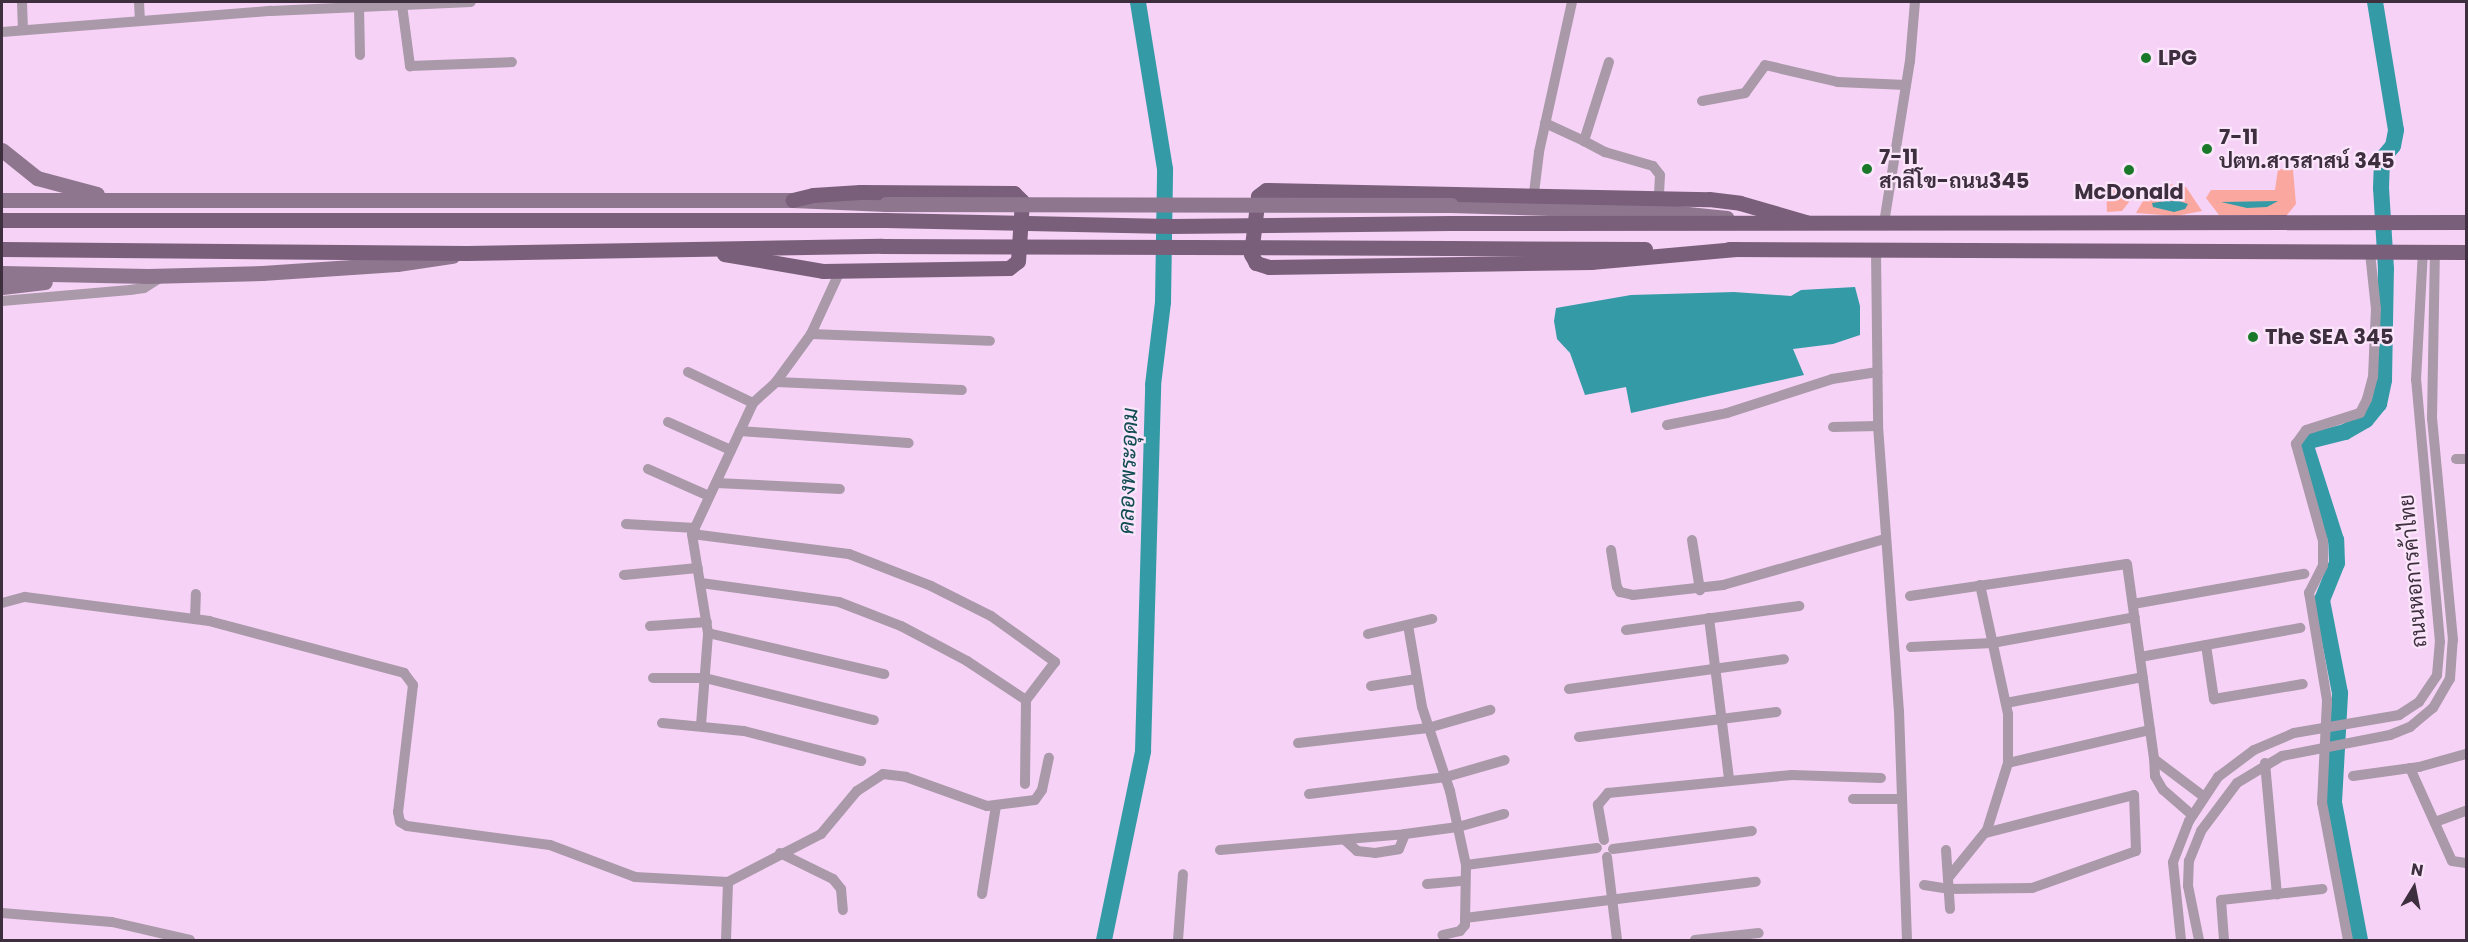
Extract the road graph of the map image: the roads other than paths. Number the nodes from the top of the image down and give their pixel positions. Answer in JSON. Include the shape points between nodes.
{"nodes":[{"id":1,"x":22,"y":2,"type":"edge"},
{"id":2,"x":139,"y":2,"type":"edge"},
{"id":3,"x":471,"y":2,"type":"edge"},
{"id":4,"x":1915,"y":2,"type":"edge"},
{"id":5,"x":408,"y":4,"type":"edge"},
{"id":6,"x":1571,"y":4,"type":"edge"},
{"id":7,"x":359,"y":7,"type":"junction"},
{"id":8,"x":140,"y":21,"type":"junction"},
{"id":9,"x":23,"y":30,"type":"junction"},
{"id":10,"x":2,"y":32,"type":"edge"},
{"id":11,"x":360,"y":55,"type":"dead end"},
{"id":12,"x":512,"y":62,"type":"dead end"},
{"id":13,"x":1609,"y":62,"type":"dead end"},
{"id":14,"x":1906,"y":85,"type":"junction"},
{"id":15,"x":1702,"y":101,"type":"dead end"},
{"id":16,"x":1545,"y":123,"type":"junction"},
{"id":17,"x":1584,"y":141,"type":"junction"},
{"id":18,"x":2,"y":150,"type":"edge"},
{"id":19,"x":1534,"y":193,"type":"junction"},
{"id":20,"x":1659,"y":197,"type":"junction"},
{"id":21,"x":2,"y":200,"type":"edge"},
{"id":22,"x":135,"y":200,"type":"junction"},
{"id":23,"x":793,"y":200,"type":"junction"},
{"id":24,"x":2,"y":220,"type":"edge"},
{"id":25,"x":1806,"y":222,"type":"junction"},
{"id":26,"x":2466,"y":222,"type":"edge"},
{"id":27,"x":1753,"y":223,"type":"junction"},
{"id":28,"x":1884,"y":223,"type":"junction"},
{"id":29,"x":2,"y":249,"type":"edge"},
{"id":30,"x":1736,"y":249,"type":"junction"},
{"id":31,"x":711,"y":250,"type":"junction"},
{"id":32,"x":1876,"y":252,"type":"junction"},
{"id":33,"x":2429,"y":252,"type":"junction"},
{"id":34,"x":2466,"y":252,"type":"edge"},
{"id":35,"x":467,"y":253,"type":"junction"},
{"id":36,"x":2374,"y":253,"type":"junction"},
{"id":37,"x":840,"y":271,"type":"junction"},
{"id":38,"x":2,"y":274,"type":"edge"},
{"id":39,"x":105,"y":276,"type":"junction"},
{"id":40,"x":164,"y":276,"type":"junction"},
{"id":41,"x":2,"y":287,"type":"edge"},
{"id":42,"x":2,"y":301,"type":"edge"},
{"id":43,"x":811,"y":334,"type":"junction"},
{"id":44,"x":990,"y":341,"type":"dead end"},
{"id":45,"x":688,"y":372,"type":"dead end"},
{"id":46,"x":1877,"y":372,"type":"junction"},
{"id":47,"x":776,"y":382,"type":"junction"},
{"id":48,"x":962,"y":390,"type":"dead end"},
{"id":49,"x":753,"y":403,"type":"junction"},
{"id":50,"x":668,"y":422,"type":"dead end"},
{"id":51,"x":1667,"y":425,"type":"dead end"},
{"id":52,"x":1878,"y":426,"type":"junction"},
{"id":53,"x":1833,"y":427,"type":"dead end"},
{"id":54,"x":740,"y":431,"type":"junction"},
{"id":55,"x":909,"y":443,"type":"dead end"},
{"id":56,"x":731,"y":450,"type":"junction"},
{"id":57,"x":648,"y":469,"type":"dead end"},
{"id":58,"x":716,"y":483,"type":"junction"},
{"id":59,"x":840,"y":489,"type":"dead end"},
{"id":60,"x":709,"y":496,"type":"junction"},
{"id":61,"x":626,"y":524,"type":"dead end"},
{"id":62,"x":693,"y":531,"type":"junction"},
{"id":63,"x":1885,"y":539,"type":"junction"},
{"id":64,"x":1692,"y":540,"type":"dead end"},
{"id":65,"x":1611,"y":550,"type":"dead end"},
{"id":66,"x":699,"y":568,"type":"junction"},
{"id":67,"x":2304,"y":574,"type":"dead end"},
{"id":68,"x":624,"y":575,"type":"dead end"},
{"id":69,"x":701,"y":583,"type":"junction"},
{"id":70,"x":1980,"y":585,"type":"junction"},
{"id":71,"x":1700,"y":590,"type":"junction"},
{"id":72,"x":196,"y":594,"type":"dead end"},
{"id":73,"x":1910,"y":596,"type":"dead end"},
{"id":74,"x":2,"y":603,"type":"edge"},
{"id":75,"x":2133,"y":604,"type":"junction"},
{"id":76,"x":1798,"y":606,"type":"dead end"},
{"id":77,"x":2135,"y":617,"type":"junction"},
{"id":78,"x":1709,"y":618,"type":"junction"},
{"id":79,"x":1432,"y":619,"type":"dead end"},
{"id":80,"x":195,"y":620,"type":"junction"},
{"id":81,"x":707,"y":622,"type":"junction"},
{"id":82,"x":1408,"y":625,"type":"junction"},
{"id":83,"x":650,"y":626,"type":"dead end"},
{"id":84,"x":2300,"y":628,"type":"dead end"},
{"id":85,"x":1626,"y":630,"type":"dead end"},
{"id":86,"x":708,"y":633,"type":"junction"},
{"id":87,"x":1368,"y":634,"type":"dead end"},
{"id":88,"x":1992,"y":644,"type":"junction"},
{"id":89,"x":2206,"y":645,"type":"junction"},
{"id":90,"x":1911,"y":647,"type":"dead end"},
{"id":91,"x":2140,"y":657,"type":"junction"},
{"id":92,"x":1784,"y":659,"type":"dead end"},
{"id":93,"x":1716,"y":669,"type":"junction"},
{"id":94,"x":884,"y":674,"type":"dead end"},
{"id":95,"x":2143,"y":677,"type":"junction"},
{"id":96,"x":653,"y":678,"type":"dead end"},
{"id":97,"x":705,"y":678,"type":"junction"},
{"id":98,"x":1416,"y":679,"type":"junction"},
{"id":99,"x":2303,"y":684,"type":"dead end"},
{"id":100,"x":1371,"y":686,"type":"dead end"},
{"id":101,"x":1569,"y":689,"type":"dead end"},
{"id":102,"x":1026,"y":700,"type":"junction"},
{"id":103,"x":2006,"y":704,"type":"junction"},
{"id":104,"x":1490,"y":710,"type":"dead end"},
{"id":105,"x":1776,"y":712,"type":"dead end"},
{"id":106,"x":1722,"y":719,"type":"junction"},
{"id":107,"x":874,"y":720,"type":"dead end"},
{"id":108,"x":663,"y":723,"type":"dead end"},
{"id":109,"x":701,"y":725,"type":"junction"},
{"id":110,"x":2326,"y":727,"type":"junction"},
{"id":111,"x":1428,"y":728,"type":"junction"},
{"id":112,"x":2150,"y":730,"type":"junction"},
{"id":113,"x":1579,"y":737,"type":"dead end"},
{"id":114,"x":1298,"y":744,"type":"dead end"},
{"id":115,"x":2328,"y":745,"type":"junction"},
{"id":116,"x":2466,"y":754,"type":"edge"},
{"id":117,"x":1049,"y":758,"type":"dead end"},
{"id":118,"x":2154,"y":759,"type":"junction"},
{"id":119,"x":1505,"y":760,"type":"dead end"},
{"id":120,"x":861,"y":761,"type":"dead end"},
{"id":121,"x":2008,"y":763,"type":"junction"},
{"id":122,"x":2265,"y":763,"type":"junction"},
{"id":123,"x":2410,"y":768,"type":"junction"},
{"id":124,"x":2353,"y":776,"type":"dead end"},
{"id":125,"x":1446,"y":777,"type":"junction"},
{"id":126,"x":1902,"y":778,"type":"junction"},
{"id":127,"x":1729,"y":779,"type":"junction"},
{"id":128,"x":1026,"y":784,"type":"dead end"},
{"id":129,"x":1309,"y":794,"type":"dead end"},
{"id":130,"x":2202,"y":796,"type":"junction"},
{"id":131,"x":1853,"y":799,"type":"dead end"},
{"id":132,"x":1902,"y":799,"type":"junction"},
{"id":133,"x":996,"y":806,"type":"junction"},
{"id":134,"x":2466,"y":811,"type":"edge"},
{"id":135,"x":1504,"y":814,"type":"dead end"},
{"id":136,"x":2192,"y":815,"type":"junction"},
{"id":137,"x":2434,"y":822,"type":"junction"},
{"id":138,"x":1458,"y":827,"type":"junction"},
{"id":139,"x":1752,"y":831,"type":"dead end"},
{"id":140,"x":1985,"y":833,"type":"junction"},
{"id":141,"x":1600,"y":844,"type":"junction"},
{"id":142,"x":1220,"y":850,"type":"dead end"},
{"id":143,"x":1946,"y":850,"type":"dead end"},
{"id":144,"x":1610,"y":853,"type":"junction"},
{"id":145,"x":780,"y":854,"type":"junction"},
{"id":146,"x":2466,"y":862,"type":"edge"},
{"id":147,"x":1466,"y":865,"type":"junction"},
{"id":148,"x":1183,"y":874,"type":"dead end"},
{"id":149,"x":1463,"y":880,"type":"junction"},
{"id":150,"x":728,"y":882,"type":"junction"},
{"id":151,"x":1756,"y":882,"type":"dead end"},
{"id":152,"x":1427,"y":884,"type":"dead end"},
{"id":153,"x":1949,"y":884,"type":"junction"},
{"id":154,"x":1924,"y":885,"type":"dead end"},
{"id":155,"x":2322,"y":889,"type":"dead end"},
{"id":156,"x":982,"y":894,"type":"dead end"},
{"id":157,"x":2277,"y":894,"type":"junction"},
{"id":158,"x":1612,"y":900,"type":"junction"},
{"id":159,"x":1950,"y":909,"type":"dead end"},
{"id":160,"x":843,"y":910,"type":"dead end"},
{"id":161,"x":2,"y":913,"type":"edge"},
{"id":162,"x":1465,"y":918,"type":"junction"},
{"id":163,"x":1760,"y":933,"type":"dead end"},
{"id":164,"x":1442,"y":935,"type":"dead end"},
{"id":165,"x":190,"y":940,"type":"edge"},
{"id":166,"x":726,"y":940,"type":"edge"},
{"id":167,"x":1178,"y":940,"type":"edge"},
{"id":168,"x":1617,"y":940,"type":"edge"},
{"id":169,"x":1695,"y":940,"type":"edge"},
{"id":170,"x":1907,"y":940,"type":"edge"},
{"id":171,"x":2181,"y":940,"type":"edge"},
{"id":172,"x":2199,"y":940,"type":"edge"},
{"id":173,"x":2224,"y":940,"type":"edge"},
{"id":174,"x":2349,"y":940,"type":"edge"}],
"edges":[{"from":1,"to":9,"type":"street"},
{"from":2,"to":8,"type":"street"},
{"from":3,"to":5,"type":"street"},
{"from":4,"to":14,"type":"street"},
{"from":5,"to":7,"type":"street"},
{"from":5,"to":12,"type":"street","via":[[410,66]]},
{"from":6,"to":16,"type":"street"},
{"from":7,"to":8,"type":"street"},
{"from":7,"to":11,"type":"street"},
{"from":8,"to":9,"type":"street"},
{"from":9,"to":10,"type":"street"},
{"from":13,"to":17,"type":"street"},
{"from":14,"to":15,"type":"street","via":[[1838,82],[1765,65],[1745,93]]},
{"from":14,"to":28,"type":"street"},
{"from":16,"to":17,"type":"street"},
{"from":16,"to":19,"type":"street"},
{"from":17,"to":20,"type":"street","via":[[1605,153],[1653,166],[1660,176]]},
{"from":18,"to":22,"type":"main road","via":[[37,178],[78,191]]},
{"from":19,"to":20,"type":"main road"},
{"from":19,"to":30,"type":"main road","via":[[1266,190],[1258,196],[1251,254],[1256,262],[1269,267],[1591,262]]},
{"from":20,"to":25,"type":"main road","via":[[1740,203]]},
{"from":21,"to":22,"type":"main road"},
{"from":22,"to":23,"type":"main road"},
{"from":23,"to":27,"type":"main road","bridge":true,"via":[[886,204],[1451,205],[1659,211]]},
{"from":23,"to":37,"type":"main road","via":[[860,192],[1021,195],[1015,266]]},
{"from":24,"to":27,"type":"main road","bridge":true,"via":[[885,220],[1170,226]]},
{"from":25,"to":27,"type":"main road"},
{"from":25,"to":28,"type":"main road"},
{"from":26,"to":28,"type":"main road"},
{"from":29,"to":35,"type":"main road"},
{"from":30,"to":31,"type":"main road","bridge":true,"via":[[882,246]]},
{"from":30,"to":32,"type":"main road"},
{"from":31,"to":35,"type":"main road"},
{"from":31,"to":37,"type":"main road","via":[[764,263]]},
{"from":32,"to":36,"type":"main road"},
{"from":32,"to":46,"type":"street"},
{"from":33,"to":34,"type":"main road"},
{"from":33,"to":36,"type":"main road"},
{"from":33,"to":110,"type":"street","name":"ถนนหอการค้าไทย","via":[[2416,389],[2440,660],[2433,684],[2408,710],[2387,719]]},
{"from":33,"to":115,"type":"street","name":"ถนนหอการค้าไทย","via":[[2432,419],[2453,640],[2452,668],[2440,700],[2424,718],[2390,735]]},
{"from":35,"to":40,"type":"main road","via":[[360,267]]},
{"from":36,"to":110,"type":"street","via":[[2373,377],[2367,399],[2360,413],[2306,430],[2296,444],[2323,541],[2323,565],[2309,593],[2325,686]]},
{"from":37,"to":43,"type":"street"},
{"from":38,"to":39,"type":"main road"},
{"from":39,"to":40,"type":"main road"},
{"from":39,"to":41,"type":"main road"},
{"from":40,"to":42,"type":"street","via":[[144,288]]},
{"from":43,"to":44,"type":"street"},
{"from":43,"to":47,"type":"street"},
{"from":45,"to":49,"type":"street"},
{"from":46,"to":51,"type":"street","via":[[1832,379],[1727,413]]},
{"from":46,"to":52,"type":"street"},
{"from":47,"to":48,"type":"street"},
{"from":47,"to":49,"type":"street"},
{"from":49,"to":54,"type":"street"},
{"from":50,"to":56,"type":"street"},
{"from":52,"to":53,"type":"street"},
{"from":52,"to":63,"type":"street"},
{"from":54,"to":55,"type":"street"},
{"from":54,"to":56,"type":"street"},
{"from":56,"to":58,"type":"street"},
{"from":57,"to":60,"type":"street"},
{"from":58,"to":59,"type":"street"},
{"from":58,"to":60,"type":"street"},
{"from":60,"to":62,"type":"street"},
{"from":61,"to":62,"type":"street"},
{"from":62,"to":66,"type":"street"},
{"from":62,"to":102,"type":"street","via":[[849,554],[981,610],[1055,662]]},
{"from":63,"to":71,"type":"street"},
{"from":63,"to":126,"type":"street"},
{"from":64,"to":71,"type":"street"},
{"from":65,"to":71,"type":"street","via":[[1620,592],[1634,595]]},
{"from":66,"to":68,"type":"street"},
{"from":66,"to":69,"type":"street"},
{"from":67,"to":75,"type":"street"},
{"from":69,"to":81,"type":"street"},
{"from":69,"to":102,"type":"street","via":[[839,602],[901,626],[967,661]]},
{"from":70,"to":73,"type":"street"},
{"from":70,"to":75,"type":"street","via":[[2127,564]]},
{"from":70,"to":88,"type":"street"},
{"from":72,"to":80,"type":"street"},
{"from":74,"to":80,"type":"street","via":[[26,597]]},
{"from":75,"to":77,"type":"street"},
{"from":76,"to":78,"type":"street"},
{"from":77,"to":88,"type":"street"},
{"from":77,"to":91,"type":"street"},
{"from":78,"to":85,"type":"street"},
{"from":78,"to":93,"type":"street"},
{"from":79,"to":82,"type":"street"},
{"from":80,"to":150,"type":"street","via":[[273,636],[410,678],[413,685],[398,812],[400,822],[407,826],[550,845],[635,877]]},
{"from":81,"to":83,"type":"street"},
{"from":81,"to":86,"type":"street"},
{"from":82,"to":87,"type":"street"},
{"from":82,"to":98,"type":"street"},
{"from":84,"to":89,"type":"street"},
{"from":86,"to":94,"type":"street"},
{"from":86,"to":97,"type":"street"},
{"from":88,"to":90,"type":"street"},
{"from":88,"to":103,"type":"street"},
{"from":89,"to":91,"type":"street"},
{"from":89,"to":99,"type":"street","via":[[2214,699]]},
{"from":91,"to":95,"type":"street"},
{"from":92,"to":93,"type":"street"},
{"from":93,"to":101,"type":"street"},
{"from":93,"to":106,"type":"street"},
{"from":95,"to":103,"type":"street"},
{"from":95,"to":112,"type":"street"},
{"from":96,"to":97,"type":"street"},
{"from":97,"to":107,"type":"street"},
{"from":97,"to":109,"type":"street"},
{"from":98,"to":100,"type":"street"},
{"from":98,"to":111,"type":"street"},
{"from":102,"to":128,"type":"street"},
{"from":103,"to":121,"type":"street"},
{"from":104,"to":111,"type":"street"},
{"from":105,"to":106,"type":"street"},
{"from":106,"to":113,"type":"street"},
{"from":106,"to":127,"type":"street"},
{"from":108,"to":109,"type":"street"},
{"from":109,"to":120,"type":"street","via":[[744,731]]},
{"from":110,"to":115,"type":"street"},
{"from":110,"to":130,"type":"street","name":"ถนนหอการค้าไทย","via":[[2294,733],[2254,750],[2224,771]]},
{"from":111,"to":114,"type":"street"},
{"from":111,"to":125,"type":"street"},
{"from":112,"to":118,"type":"street"},
{"from":112,"to":121,"type":"street"},
{"from":115,"to":122,"type":"street","name":"ถนนหอการค้าไทย"},
{"from":115,"to":174,"type":"street","via":[[2322,803]]},
{"from":116,"to":123,"type":"street"},
{"from":117,"to":133,"type":"street","via":[[1039,797]]},
{"from":118,"to":130,"type":"street"},
{"from":118,"to":136,"type":"street","via":[[2155,776],[2163,790]]},
{"from":119,"to":125,"type":"street"},
{"from":121,"to":140,"type":"street"},
{"from":122,"to":157,"type":"street"},
{"from":122,"to":172,"type":"street","name":"ถนนหอการค้าไทย","via":[[2236,783],[2201,831],[2190,861],[2188,886]]},
{"from":123,"to":124,"type":"street"},
{"from":123,"to":137,"type":"street"},
{"from":125,"to":129,"type":"street"},
{"from":125,"to":138,"type":"street"},
{"from":126,"to":127,"type":"street","via":[[1792,775]]},
{"from":126,"to":132,"type":"street"},
{"from":127,"to":141,"type":"street","via":[[1608,793],[1598,805]]},
{"from":130,"to":136,"type":"street","name":"ถนนหอการค้าไทย"},
{"from":131,"to":132,"type":"street"},
{"from":132,"to":170,"type":"street"},
{"from":133,"to":145,"type":"street","via":[[952,795],[906,777],[883,774],[857,791],[821,834]]},
{"from":133,"to":156,"type":"street"},
{"from":134,"to":137,"type":"street"},
{"from":135,"to":138,"type":"street"},
{"from":136,"to":171,"type":"street","name":"ถนนหอการค้าไทย","via":[[2173,862]]},
{"from":137,"to":146,"type":"street","via":[[2452,861]]},
{"from":138,"to":142,"type":"street","via":[[1346,841]]},
{"from":138,"to":147,"type":"street"},
{"from":139,"to":144,"type":"street"},
{"from":140,"to":153,"type":"street"},
{"from":140,"to":153,"type":"street","via":[[2134,795],[2136,851],[2032,888]]},
{"from":141,"to":144,"type":"street","via":[[1610,842]]},
{"from":141,"to":147,"type":"street"},
{"from":143,"to":153,"type":"street"},
{"from":144,"to":158,"type":"street"},
{"from":145,"to":150,"type":"street"},
{"from":145,"to":160,"type":"street","via":[[833,879],[841,890]]},
{"from":147,"to":149,"type":"street"},
{"from":148,"to":167,"type":"street"},
{"from":149,"to":152,"type":"street"},
{"from":149,"to":162,"type":"street"},
{"from":150,"to":166,"type":"street"},
{"from":151,"to":158,"type":"street"},
{"from":153,"to":154,"type":"street"},
{"from":153,"to":159,"type":"street"},
{"from":155,"to":157,"type":"street"},
{"from":157,"to":173,"type":"street","via":[[2221,900]]},
{"from":158,"to":162,"type":"street"},
{"from":158,"to":168,"type":"street"},
{"from":161,"to":165,"type":"street","via":[[112,922]]},
{"from":162,"to":164,"type":"street","via":[[1463,929]]},
{"from":163,"to":169,"type":"street"}]}
